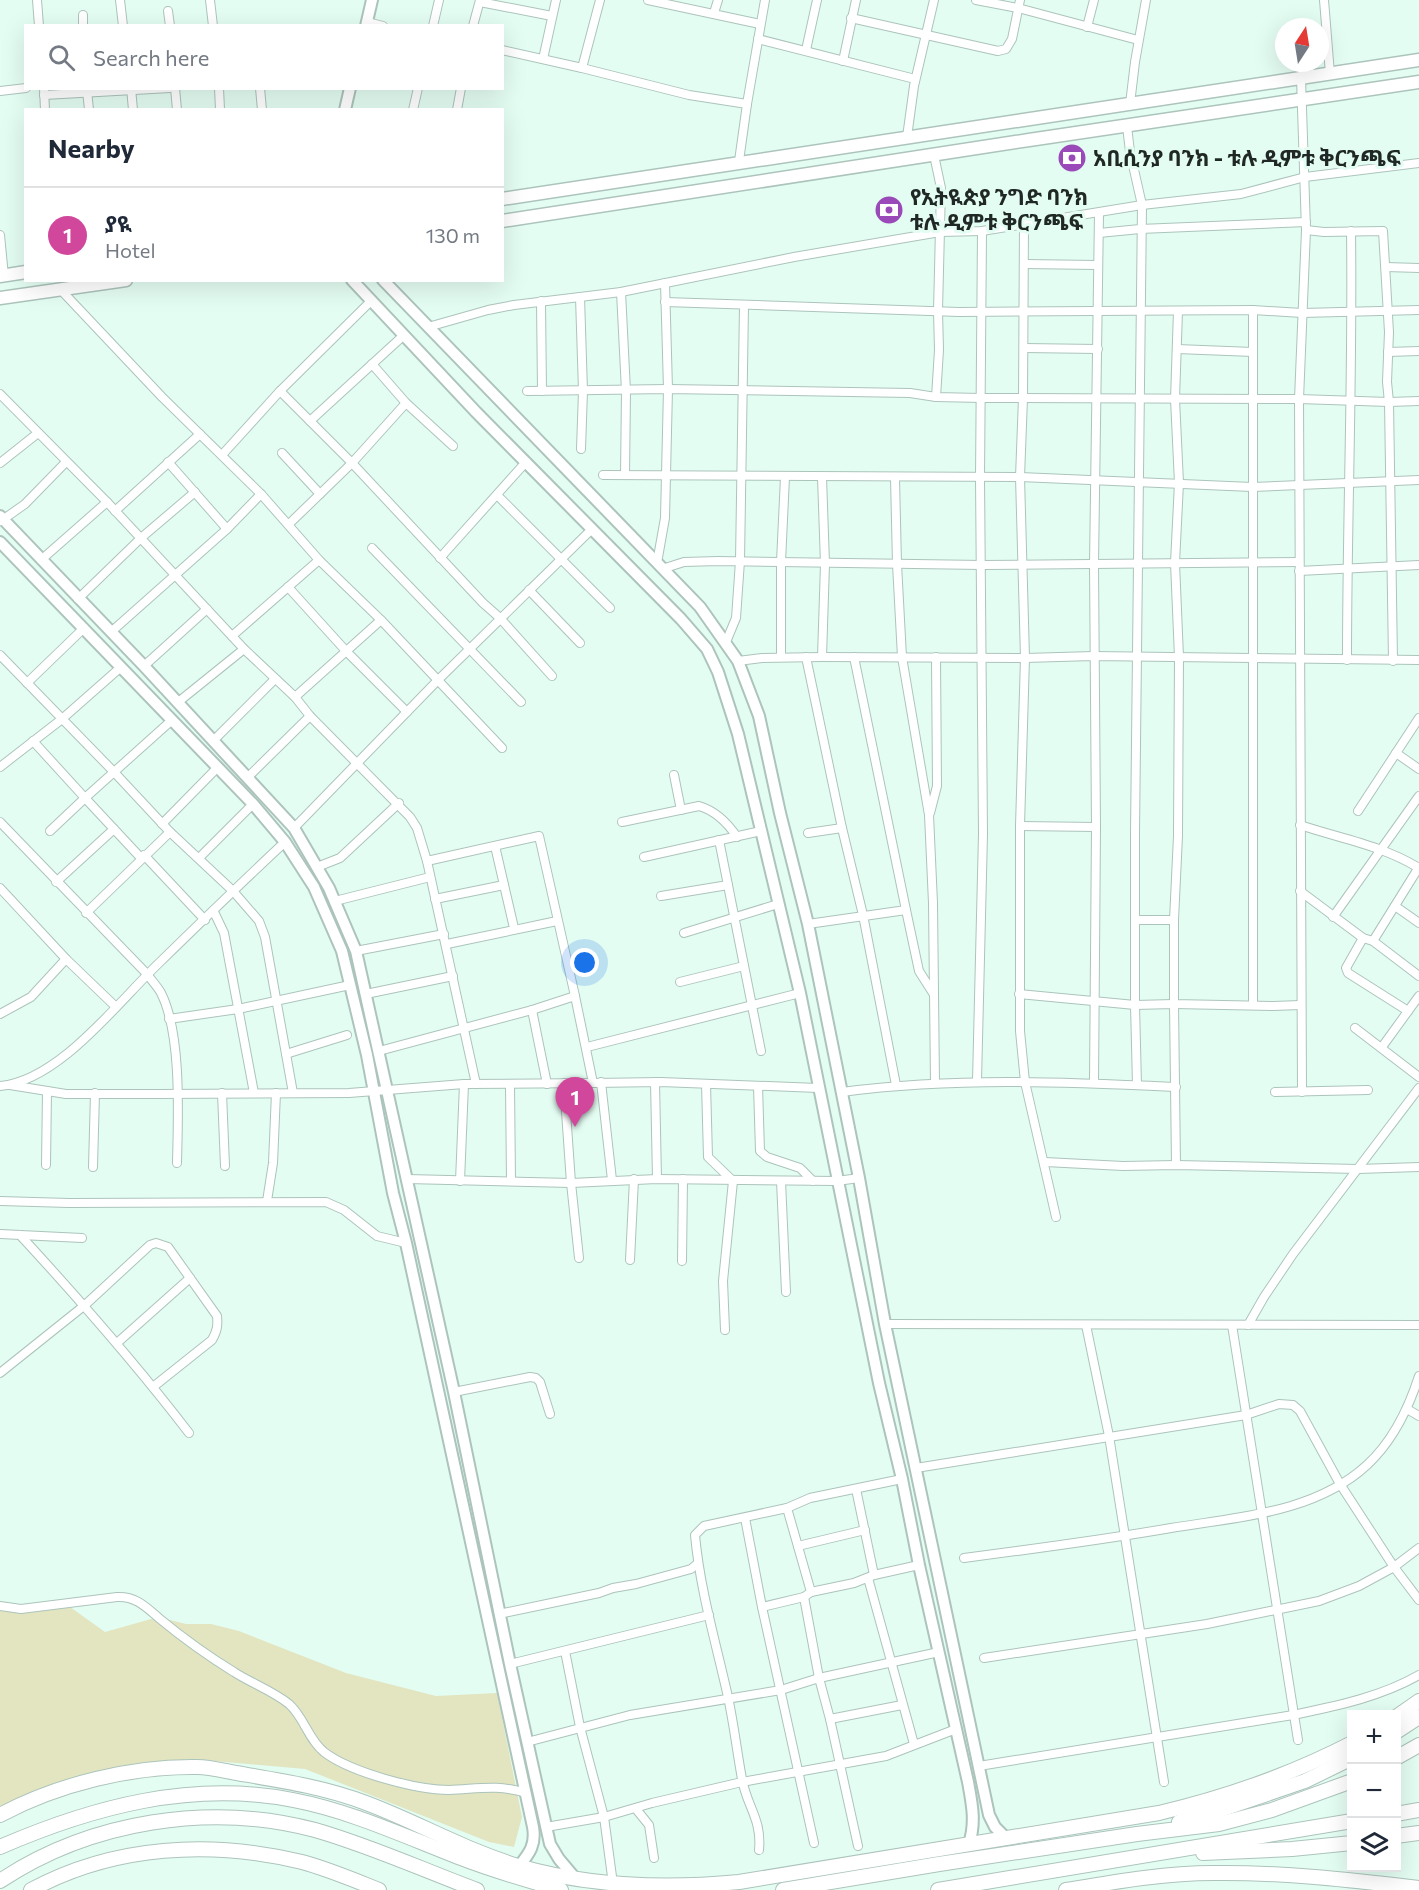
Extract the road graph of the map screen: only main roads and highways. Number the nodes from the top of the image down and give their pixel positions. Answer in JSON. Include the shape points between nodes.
{"nodes":[{"id":1,"x":372,"y":0,"type":"edge"},
{"id":2,"x":366,"y":24,"type":"edge"},
{"id":3,"x":1419,"y":60,"type":"edge"},
{"id":4,"x":1419,"y":82,"type":"edge"},
{"id":5,"x":350,"y":90,"type":"edge"},
{"id":6,"x":345,"y":108,"type":"edge"},
{"id":7,"x":504,"y":199,"type":"edge"},
{"id":8,"x":504,"y":221,"type":"edge"},
{"id":9,"x":24,"y":272,"type":"edge"},
{"id":10,"x":2,"y":276,"type":"edge"},
{"id":11,"x":111,"y":282,"type":"edge"},
{"id":12,"x":354,"y":282,"type":"edge"},
{"id":13,"x":385,"y":282,"type":"edge"},
{"id":14,"x":0,"y":298,"type":"edge"},
{"id":15,"x":1,"y":519,"type":"edge"},
{"id":16,"x":0,"y":542,"type":"edge"},
{"id":17,"x":1419,"y":1701,"type":"edge"},
{"id":18,"x":1401,"y":1714,"type":"edge"},
{"id":19,"x":1419,"y":1717,"type":"edge"},
{"id":20,"x":1401,"y":1729,"type":"edge"},
{"id":21,"x":1419,"y":1744,"type":"edge"},
{"id":22,"x":1347,"y":1746,"type":"edge"},
{"id":23,"x":1401,"y":1755,"type":"edge"},
{"id":24,"x":1347,"y":1760,"type":"edge"},
{"id":25,"x":1347,"y":1783,"type":"edge"},
{"id":26,"x":1419,"y":1810,"type":"edge"},
{"id":27,"x":1401,"y":1813,"type":"edge"},
{"id":28,"x":0,"y":1815,"type":"edge"},
{"id":29,"x":1347,"y":1822,"type":"edge"},
{"id":30,"x":1419,"y":1833,"type":"edge"},
{"id":31,"x":1137,"y":1834,"type":"junction"},
{"id":32,"x":1401,"y":1835,"type":"edge"},
{"id":33,"x":1006,"y":1838,"type":"junction"},
{"id":34,"x":1347,"y":1843,"type":"edge"},
{"id":35,"x":969,"y":1844,"type":"junction"},
{"id":36,"x":0,"y":1849,"type":"edge"},
{"id":37,"x":1144,"y":1856,"type":"junction"},
{"id":38,"x":519,"y":1866,"type":"junction"},
{"id":39,"x":575,"y":1878,"type":"junction"},
{"id":40,"x":0,"y":1881,"type":"edge"},
{"id":41,"x":1419,"y":1888,"type":"edge"},
{"id":42,"x":31,"y":1890,"type":"edge"},
{"id":43,"x":379,"y":1890,"type":"edge"},
{"id":44,"x":477,"y":1890,"type":"edge"},
{"id":45,"x":561,"y":1890,"type":"edge"},
{"id":46,"x":783,"y":1890,"type":"edge"},
{"id":47,"x":938,"y":1890,"type":"edge"},
{"id":48,"x":1066,"y":1890,"type":"edge"}],
"edges":[{"from":1,"to":2,"type":"main road"},
{"from":3,"to":7,"type":"main road"},
{"from":4,"to":8,"type":"main road"},
{"from":5,"to":6,"type":"main road"},
{"from":9,"to":10,"type":"main road"},
{"from":11,"to":14,"type":"main road"},
{"from":12,"to":35,"type":"main road","via":[[681,619],[707,649],[718,672],[738,734],[800,993],[879,1383],[974,1814]]},
{"from":13,"to":33,"type":"main road","via":[[700,607],[738,661],[759,716],[808,924],[885,1324],[989,1815]]},
{"from":15,"to":39,"type":"main road","via":[[294,828],[335,901],[356,951],[388,1089],[550,1844]]},
{"from":16,"to":38,"type":"main road","via":[[218,767],[285,842],[314,887],[342,951],[526,1793],[535,1840]]},
{"from":17,"to":18,"type":"highway"},
{"from":19,"to":20,"type":"highway"},
{"from":21,"to":23,"type":"highway"},
{"from":22,"to":33,"type":"highway","via":[[1304,1767],[1211,1801]]},
{"from":24,"to":31,"type":"highway","via":[[1275,1792]]},
{"from":25,"to":31,"type":"highway","via":[[1219,1824]]},
{"from":26,"to":27,"type":"highway"},
{"from":28,"to":38,"type":"highway","via":[[87,1782],[121,1774],[200,1767],[286,1782],[365,1802]]},
{"from":29,"to":37,"type":"highway"},
{"from":30,"to":32,"type":"highway"},
{"from":31,"to":46,"type":"highway"},
{"from":33,"to":35,"type":"highway"},
{"from":34,"to":37,"type":"highway"},
{"from":35,"to":39,"type":"highway","via":[[696,1886],[613,1884]]},
{"from":36,"to":45,"type":"highway","via":[[74,1818],[120,1805],[200,1794],[248,1795],[292,1800],[342,1813]]},
{"from":37,"to":47,"type":"highway"},
{"from":38,"to":39,"type":"highway"},
{"from":40,"to":44,"type":"highway","via":[[71,1844],[113,1830],[157,1821],[235,1819],[313,1830],[375,1849]]},
{"from":41,"to":48,"type":"highway","via":[[1272,1874],[1210,1873]]},
{"from":42,"to":43,"type":"highway","via":[[119,1858],[147,1852],[213,1848],[302,1862]]}]}
